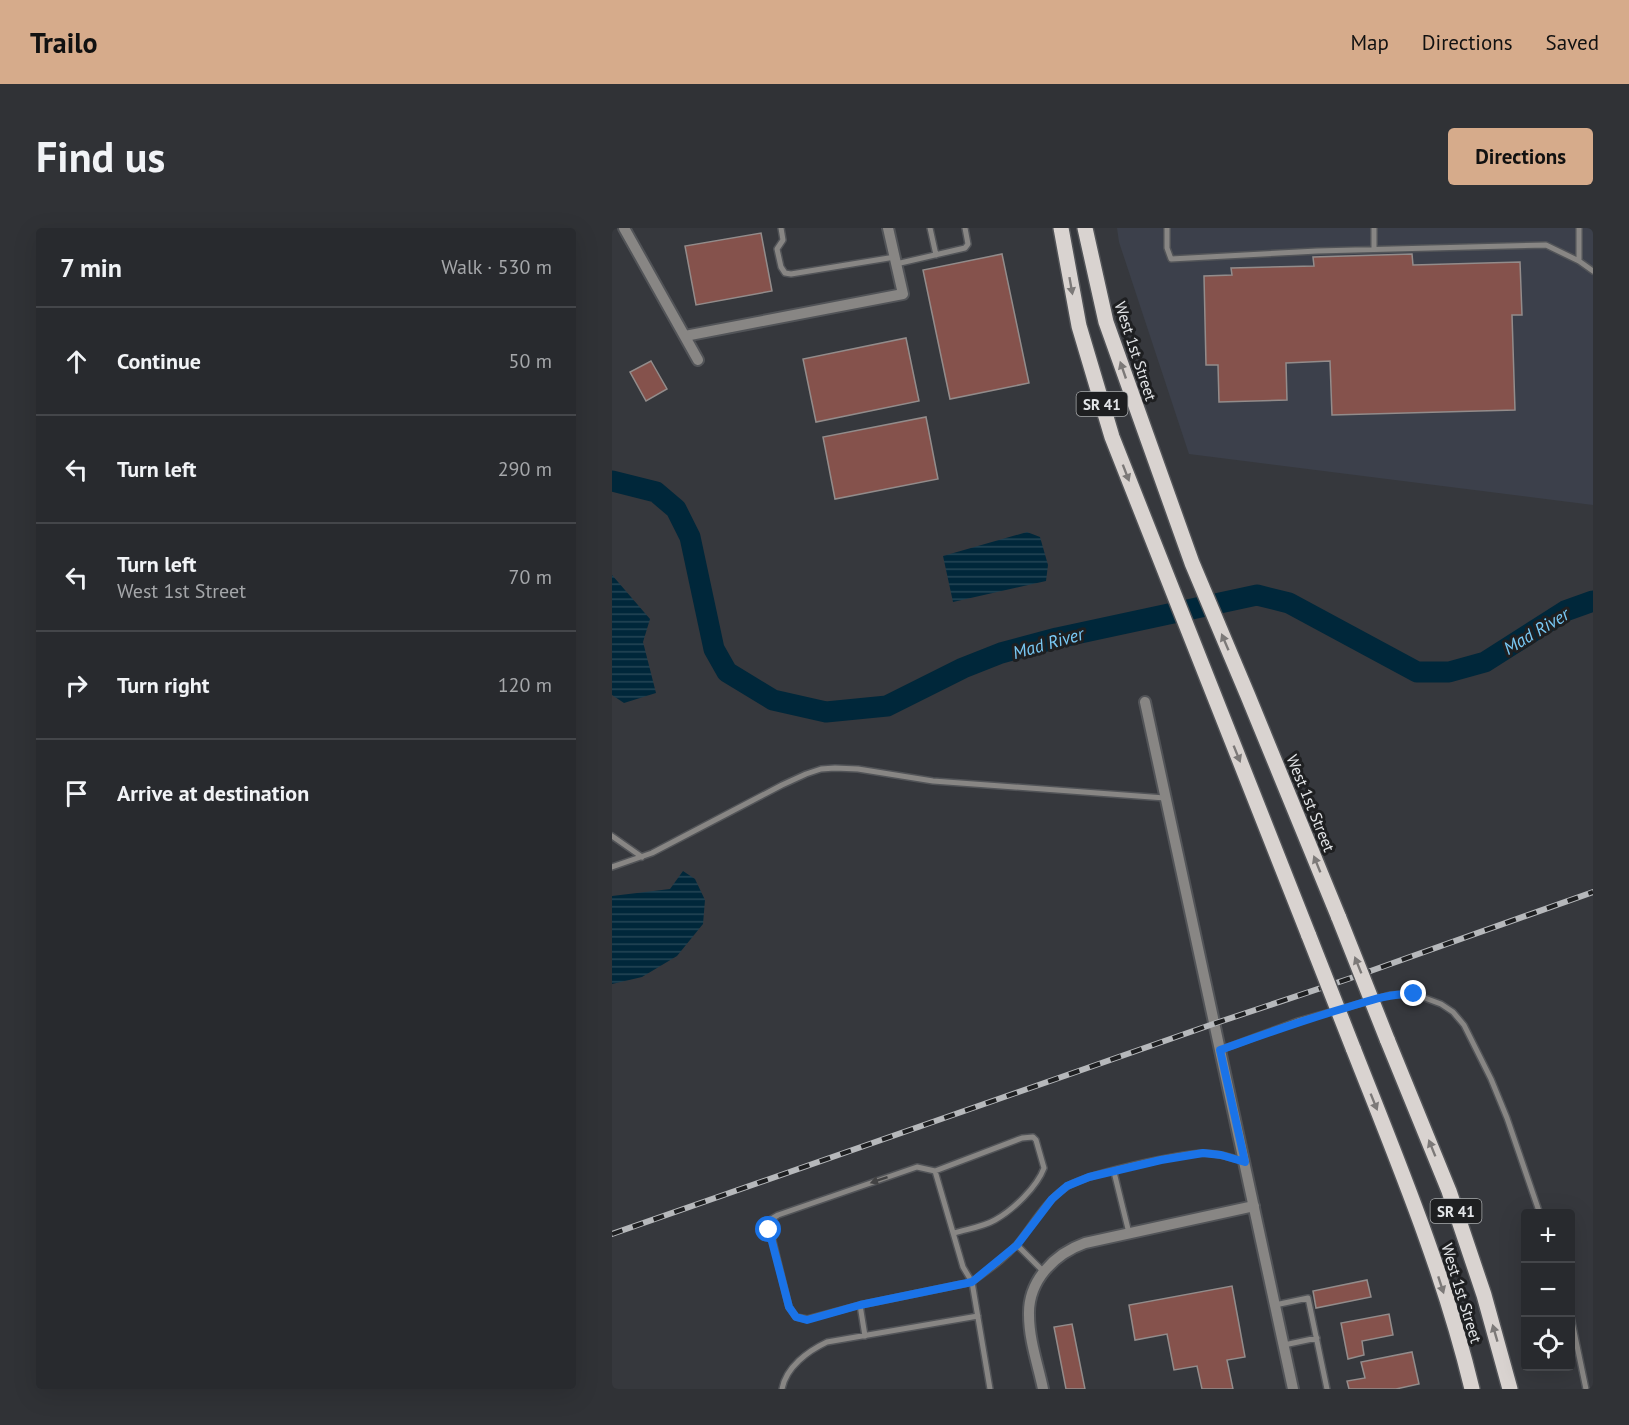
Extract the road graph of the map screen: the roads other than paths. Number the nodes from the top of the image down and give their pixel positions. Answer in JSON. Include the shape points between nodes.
{"nodes":[{"id":1,"x":624,"y":228,"type":"edge"},
{"id":2,"x":781,"y":228,"type":"edge"},
{"id":3,"x":888,"y":228,"type":"edge"},
{"id":4,"x":930,"y":228,"type":"edge"},
{"id":5,"x":965,"y":228,"type":"edge"},
{"id":6,"x":1061,"y":228,"type":"edge"},
{"id":7,"x":1084,"y":228,"type":"edge"},
{"id":8,"x":1167,"y":228,"type":"edge"},
{"id":9,"x":1374,"y":228,"type":"edge"},
{"id":10,"x":1579,"y":228,"type":"edge"},
{"id":11,"x":1374,"y":249,"type":"junction"},
{"id":12,"x":936,"y":255,"type":"junction"},
{"id":13,"x":896,"y":260,"type":"junction"},
{"id":14,"x":1579,"y":261,"type":"junction"},
{"id":15,"x":1593,"y":271,"type":"edge"},
{"id":16,"x":685,"y":336,"type":"junction"},
{"id":17,"x":698,"y":360,"type":"dead end"},
{"id":18,"x":1145,"y":702,"type":"dead end"},
{"id":19,"x":1166,"y":798,"type":"junction"},
{"id":20,"x":612,"y":836,"type":"edge"},
{"id":21,"x":642,"y":857,"type":"junction"},
{"id":22,"x":612,"y":867,"type":"edge"},
{"id":23,"x":1220,"y":1050,"type":"junction"},
{"id":24,"x":1245,"y":1162,"type":"junction"},
{"id":25,"x":935,"y":1170,"type":"junction"},
{"id":26,"x":1114,"y":1172,"type":"junction"},
{"id":27,"x":1254,"y":1206,"type":"junction"},
{"id":28,"x":1538,"y":1209,"type":"edge"},
{"id":29,"x":954,"y":1233,"type":"junction"},
{"id":30,"x":1129,"y":1233,"type":"junction"},
{"id":31,"x":1017,"y":1245,"type":"junction"},
{"id":32,"x":1044,"y":1272,"type":"junction"},
{"id":33,"x":972,"y":1282,"type":"junction"},
{"id":34,"x":860,"y":1305,"type":"junction"},
{"id":35,"x":1275,"y":1305,"type":"junction"},
{"id":36,"x":978,"y":1316,"type":"junction"},
{"id":37,"x":1571,"y":1317,"type":"edge"},
{"id":38,"x":865,"y":1336,"type":"junction"},
{"id":39,"x":1317,"y":1338,"type":"junction"},
{"id":40,"x":1284,"y":1345,"type":"junction"},
{"id":41,"x":782,"y":1389,"type":"edge"},
{"id":42,"x":990,"y":1389,"type":"edge"},
{"id":43,"x":1043,"y":1389,"type":"edge"},
{"id":44,"x":1293,"y":1389,"type":"edge"},
{"id":45,"x":1327,"y":1389,"type":"edge"},
{"id":46,"x":1472,"y":1389,"type":"edge"},
{"id":47,"x":1510,"y":1389,"type":"edge"},
{"id":48,"x":1587,"y":1389,"type":"edge"}],
"edges":[{"from":1,"to":16,"type":"street"},
{"from":2,"to":13,"type":"lane","via":[[783,240],[777,249],[785,273]]},
{"from":3,"to":13,"type":"street"},
{"from":4,"to":12,"type":"lane"},
{"from":5,"to":12,"type":"lane","via":[[965,248]]},
{"from":6,"to":46,"type":"main road","name":"West 1st Street","number":"SR 41","one_way":true,"bridge":true,"via":[[1079,326],[1112,437],[1416,1209]]},
{"from":47,"to":7,"type":"main road","name":"West 1st Street","number":"SR 41","one_way":true,"bridge":true,"via":[[1449,1191],[1192,563],[1106,322]]},
{"from":8,"to":11,"type":"lane","via":[[1171,259]]},
{"from":9,"to":11,"type":"lane"},
{"from":10,"to":14,"type":"lane"},
{"from":11,"to":14,"type":"lane","via":[[1546,244]]},
{"from":12,"to":13,"type":"lane"},
{"from":13,"to":16,"type":"street","via":[[903,294]]},
{"from":14,"to":15,"type":"lane"},
{"from":16,"to":17,"type":"street"},
{"from":18,"to":19,"type":"street"},
{"from":19,"to":21,"type":"lane","via":[[933,781],[858,769],[821,769]]},
{"from":19,"to":23,"type":"street"},
{"from":20,"to":21,"type":"lane"},
{"from":21,"to":22,"type":"lane"},
{"from":23,"to":24,"type":"street"},
{"from":23,"to":28,"type":"lane","via":[[1390,995],[1414,994],[1441,1004],[1464,1025],[1491,1078]]},
{"from":24,"to":26,"type":"lane","via":[[1203,1153]]},
{"from":24,"to":27,"type":"street"},
{"from":25,"to":29,"type":"lane"},
{"from":25,"to":29,"type":"lane","via":[[1022,1138],[1033,1137],[1039,1149],[1042,1173],[1013,1206],[994,1221]]},
{"from":25,"to":34,"type":"lane","one_way":true,"via":[[917,1167],[768,1221],[789,1307],[796,1317],[807,1320]]},
{"from":26,"to":30,"type":"lane"},
{"from":26,"to":31,"type":"lane","via":[[1067,1186],[1052,1199]]},
{"from":27,"to":30,"type":"street"},
{"from":27,"to":35,"type":"street"},
{"from":29,"to":33,"type":"lane","via":[[963,1267]]},
{"from":30,"to":32,"type":"street","via":[[1074,1247]]},
{"from":31,"to":32,"type":"lane"},
{"from":31,"to":33,"type":"lane"},
{"from":32,"to":43,"type":"street","via":[[1034,1289],[1029,1314]]},
{"from":33,"to":34,"type":"lane"},
{"from":33,"to":36,"type":"lane"},
{"from":34,"to":38,"type":"lane"},
{"from":35,"to":39,"type":"lane","via":[[1308,1298]]},
{"from":35,"to":40,"type":"street"},
{"from":36,"to":38,"type":"lane"},
{"from":36,"to":42,"type":"lane"},
{"from":37,"to":48,"type":"lane"},
{"from":38,"to":41,"type":"lane","via":[[813,1348],[786,1377]]},
{"from":39,"to":40,"type":"lane"},
{"from":39,"to":45,"type":"lane"},
{"from":40,"to":44,"type":"street"}]}
